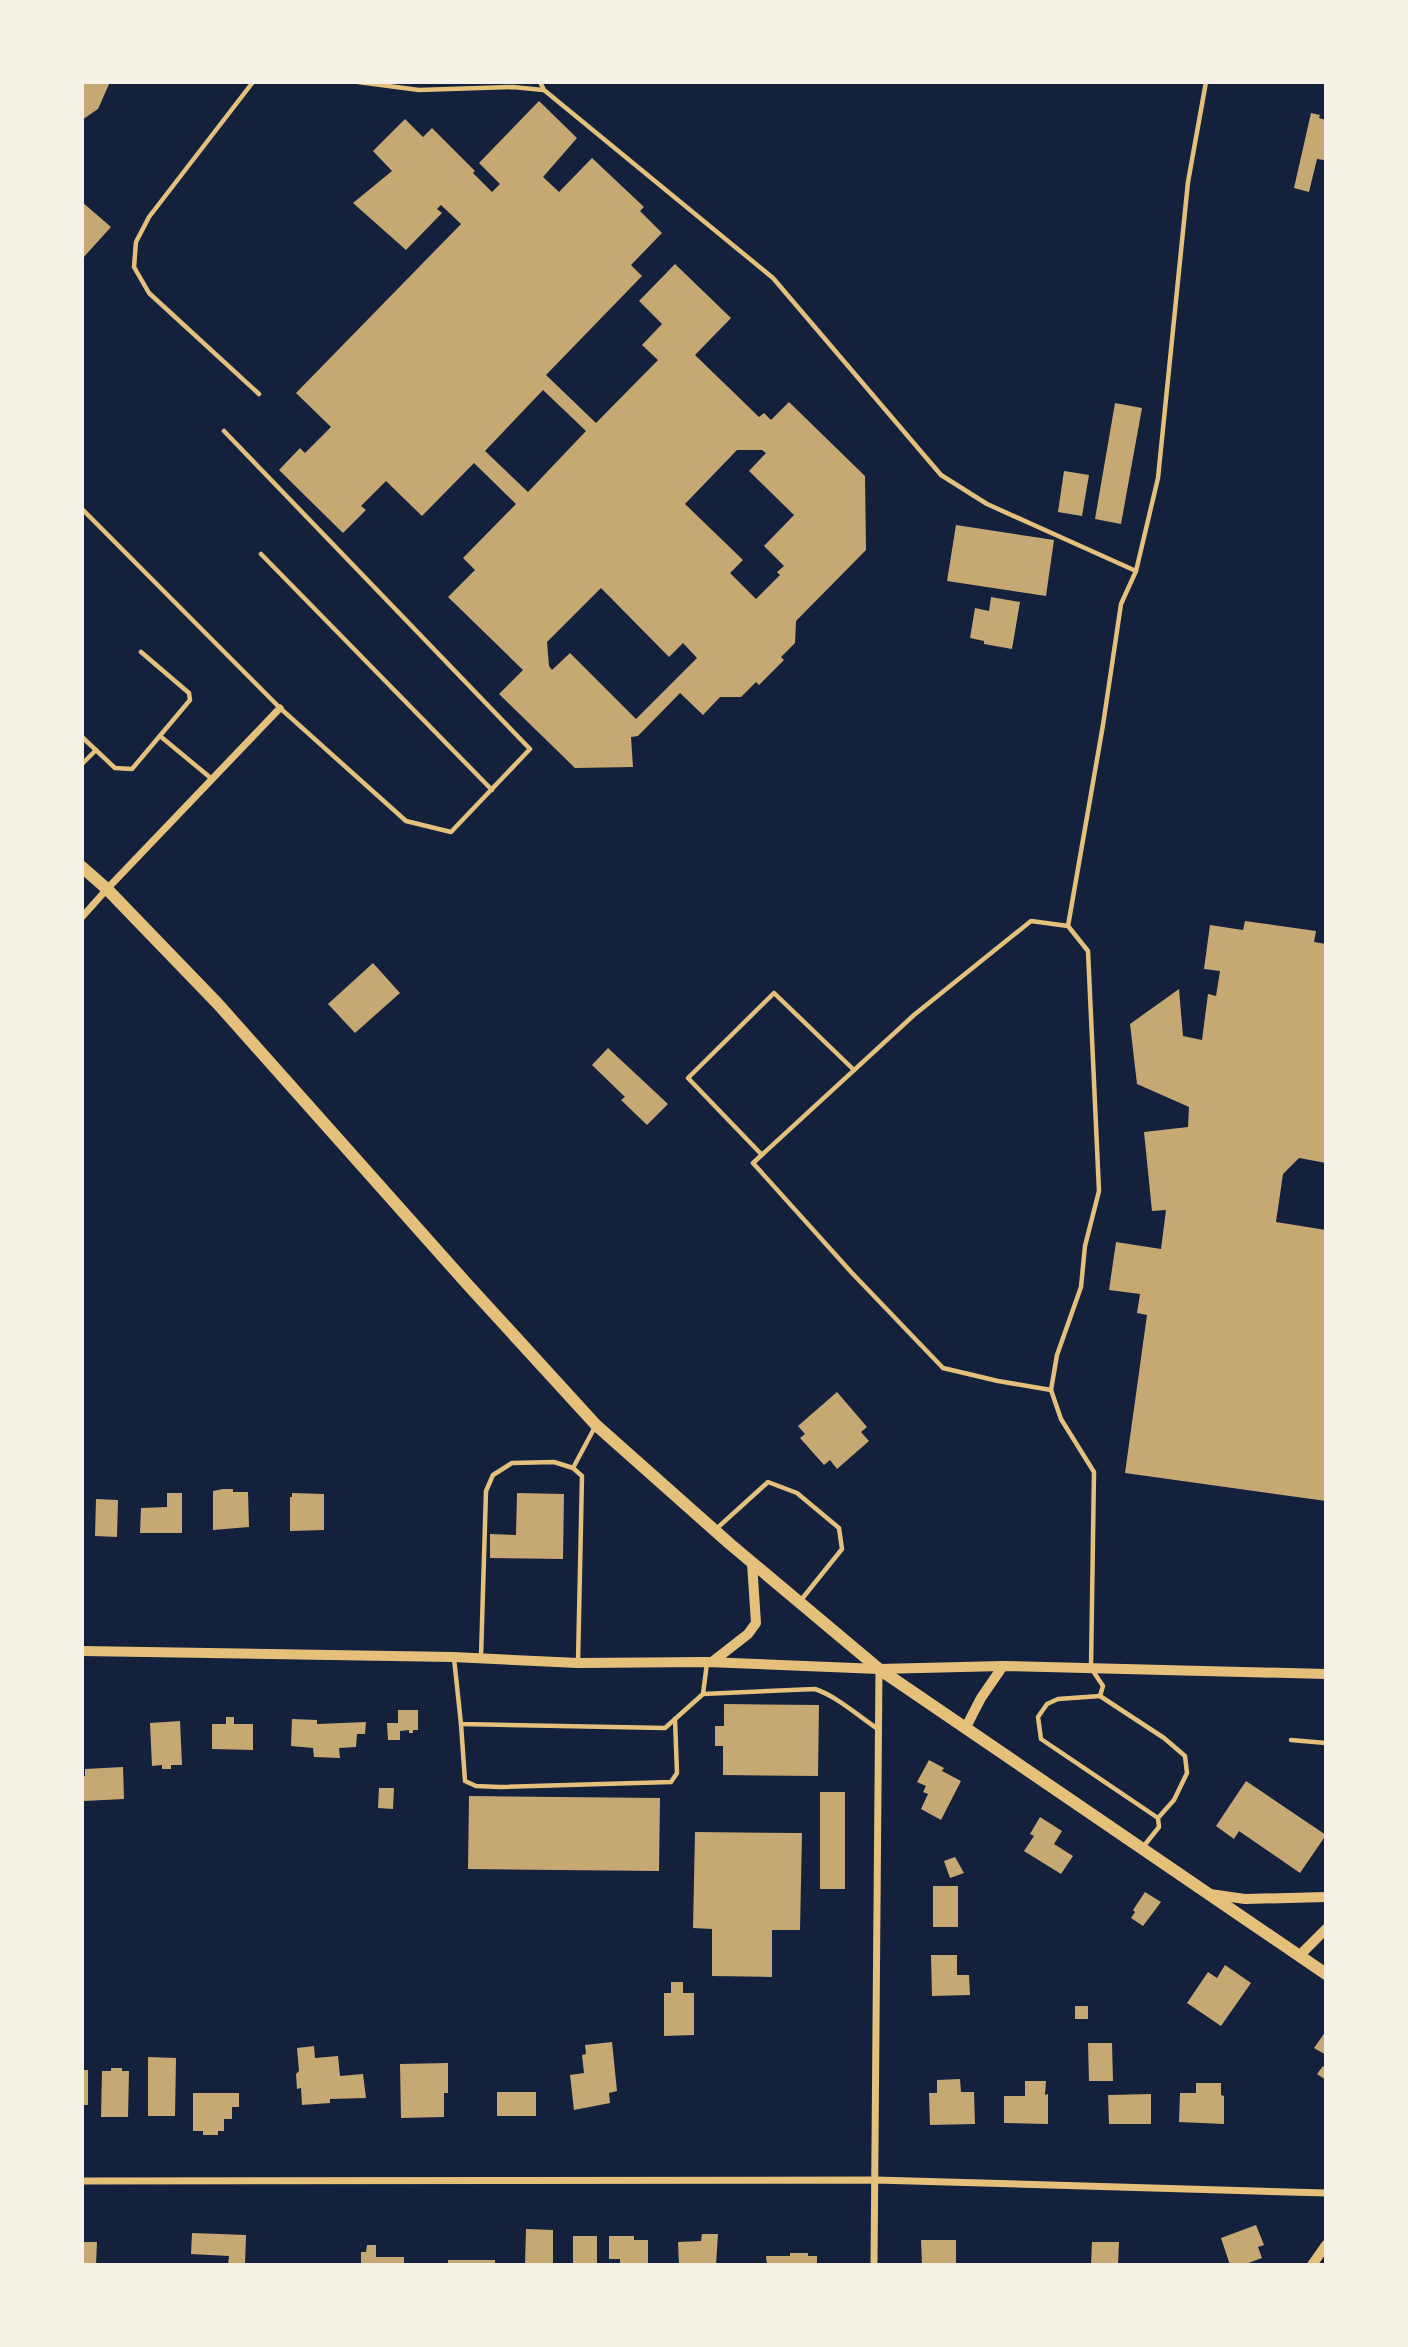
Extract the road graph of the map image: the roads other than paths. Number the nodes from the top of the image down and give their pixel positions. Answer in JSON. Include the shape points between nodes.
{"nodes":[{"id":1,"x":253,"y":82,"type":"edge"},
{"id":2,"x":358,"y":82,"type":"edge"},
{"id":3,"x":540,"y":82,"type":"edge"},
{"id":4,"x":1206,"y":82,"type":"edge"},
{"id":5,"x":544,"y":90,"type":"junction"},
{"id":6,"x":259,"y":394,"type":"dead end"},
{"id":7,"x":224,"y":431,"type":"dead end"},
{"id":8,"x":82,"y":509,"type":"edge"},
{"id":9,"x":261,"y":554,"type":"dead end"},
{"id":10,"x":1136,"y":570,"type":"junction"},
{"id":11,"x":141,"y":652,"type":"dead end"},
{"id":12,"x":280,"y":708,"type":"junction"},
{"id":13,"x":160,"y":736,"type":"junction"},
{"id":14,"x":82,"y":737,"type":"edge"},
{"id":15,"x":96,"y":750,"type":"junction"},
{"id":16,"x":82,"y":764,"type":"edge"},
{"id":17,"x":212,"y":779,"type":"junction"},
{"id":18,"x":492,"y":790,"type":"junction"},
{"id":19,"x":82,"y":867,"type":"edge"},
{"id":20,"x":107,"y":889,"type":"junction"},
{"id":21,"x":82,"y":917,"type":"edge"},
{"id":22,"x":1069,"y":926,"type":"junction"},
{"id":23,"x":853,"y":1070,"type":"junction"},
{"id":24,"x":762,"y":1154,"type":"junction"},
{"id":25,"x":1051,"y":1390,"type":"junction"},
{"id":26,"x":596,"y":1425,"type":"junction"},
{"id":27,"x":573,"y":1468,"type":"junction"},
{"id":28,"x":715,"y":1530,"type":"junction"},
{"id":29,"x":751,"y":1563,"type":"junction"},
{"id":30,"x":799,"y":1604,"type":"junction"},
{"id":31,"x":82,"y":1651,"type":"edge"},
{"id":32,"x":453,"y":1657,"type":"junction"},
{"id":33,"x":481,"y":1658,"type":"junction"},
{"id":34,"x":709,"y":1662,"type":"junction"},
{"id":35,"x":578,"y":1663,"type":"junction"},
{"id":36,"x":1003,"y":1666,"type":"junction"},
{"id":37,"x":1091,"y":1668,"type":"junction"},
{"id":38,"x":879,"y":1669,"type":"junction"},
{"id":39,"x":1326,"y":1674,"type":"edge"},
{"id":40,"x":703,"y":1694,"type":"junction"},
{"id":41,"x":1100,"y":1696,"type":"junction"},
{"id":42,"x":675,"y":1719,"type":"junction"},
{"id":43,"x":461,"y":1724,"type":"junction"},
{"id":44,"x":966,"y":1727,"type":"junction"},
{"id":45,"x":878,"y":1729,"type":"junction"},
{"id":46,"x":1291,"y":1740,"type":"dead end"},
{"id":47,"x":1326,"y":1743,"type":"edge"},
{"id":48,"x":1158,"y":1818,"type":"junction"},
{"id":49,"x":1143,"y":1847,"type":"junction"},
{"id":50,"x":1208,"y":1894,"type":"junction"},
{"id":51,"x":1326,"y":1898,"type":"edge"},
{"id":52,"x":1326,"y":1929,"type":"edge"},
{"id":53,"x":1299,"y":1955,"type":"junction"},
{"id":54,"x":1326,"y":1974,"type":"edge"},
{"id":55,"x":876,"y":2180,"type":"junction"},
{"id":56,"x":82,"y":2181,"type":"edge"},
{"id":57,"x":1326,"y":2193,"type":"edge"},
{"id":58,"x":1326,"y":2245,"type":"edge"},
{"id":59,"x":874,"y":2265,"type":"edge"},
{"id":60,"x":1312,"y":2265,"type":"edge"}],
"edges":[{"from":1,"to":6,"type":"lane","via":[[149,217],[136,242],[134,267],[149,293]]},
{"from":2,"to":5,"type":"lane","via":[[419,90]]},
{"from":3,"to":5,"type":"lane"},
{"from":4,"to":10,"type":"lane","via":[[1188,182],[1158,478]]},
{"from":5,"to":10,"type":"lane","via":[[773,278],[941,475],[987,504]]},
{"from":7,"to":18,"type":"lane","via":[[530,749]]},
{"from":8,"to":12,"type":"lane"},
{"from":9,"to":18,"type":"lane"},
{"from":10,"to":22,"type":"lane","via":[[1121,604]]},
{"from":11,"to":13,"type":"lane","via":[[189,693],[190,700]]},
{"from":12,"to":17,"type":"street"},
{"from":12,"to":18,"type":"lane","via":[[406,821],[452,832]]},
{"from":13,"to":15,"type":"lane","via":[[132,769],[115,768]]},
{"from":13,"to":17,"type":"lane"},
{"from":14,"to":15,"type":"lane"},
{"from":15,"to":16,"type":"lane"},
{"from":17,"to":20,"type":"street"},
{"from":19,"to":20,"type":"main road"},
{"from":20,"to":21,"type":"street"},
{"from":20,"to":26,"type":"main road","via":[[218,1004]]},
{"from":22,"to":23,"type":"lane","via":[[1031,921]]},
{"from":22,"to":25,"type":"lane","via":[[1087,951],[1099,1191],[1085,1246],[1081,1287],[1057,1355]]},
{"from":23,"to":24,"type":"lane"},
{"from":23,"to":24,"type":"lane","via":[[774,993],[688,1078]]},
{"from":24,"to":25,"type":"lane","via":[[753,1163],[943,1368]]},
{"from":25,"to":37,"type":"lane","via":[[1061,1419],[1094,1472]]},
{"from":26,"to":27,"type":"lane"},
{"from":26,"to":28,"type":"main road"},
{"from":27,"to":33,"type":"lane","via":[[554,1462],[512,1463],[493,1475],[486,1491]]},
{"from":27,"to":35,"type":"lane","via":[[582,1476]]},
{"from":28,"to":29,"type":"main road"},
{"from":28,"to":30,"type":"lane","via":[[768,1482],[797,1493],[839,1528],[842,1549]]},
{"from":29,"to":30,"type":"main road"},
{"from":29,"to":34,"type":"street","via":[[756,1623]]},
{"from":30,"to":38,"type":"main road"},
{"from":31,"to":32,"type":"street"},
{"from":32,"to":33,"type":"street"},
{"from":32,"to":43,"type":"lane"},
{"from":33,"to":35,"type":"street"},
{"from":34,"to":35,"type":"street"},
{"from":34,"to":38,"type":"street"},
{"from":34,"to":40,"type":"lane"},
{"from":36,"to":37,"type":"street"},
{"from":36,"to":38,"type":"street"},
{"from":36,"to":44,"type":"street"},
{"from":37,"to":39,"type":"street"},
{"from":37,"to":41,"type":"lane","via":[[1103,1686]]},
{"from":38,"to":44,"type":"main road"},
{"from":38,"to":45,"type":"street"},
{"from":40,"to":42,"type":"lane"},
{"from":40,"to":45,"type":"lane","via":[[815,1689],[832,1695]]},
{"from":41,"to":48,"type":"lane","via":[[1185,1756],[1187,1773],[1174,1800]]},
{"from":41,"to":48,"type":"lane","via":[[1047,1704],[1038,1717],[1041,1739]]},
{"from":42,"to":43,"type":"lane","via":[[665,1728]]},
{"from":42,"to":43,"type":"lane","via":[[677,1773],[671,1782],[499,1787],[465,1781]]},
{"from":44,"to":49,"type":"main road"},
{"from":45,"to":55,"type":"street"},
{"from":46,"to":47,"type":"lane"},
{"from":48,"to":49,"type":"lane","via":[[1159,1827]]},
{"from":49,"to":50,"type":"main road"},
{"from":50,"to":51,"type":"street","via":[[1245,1899]]},
{"from":50,"to":53,"type":"main road"},
{"from":52,"to":53,"type":"street"},
{"from":53,"to":54,"type":"main road"},
{"from":55,"to":56,"type":"street"},
{"from":55,"to":57,"type":"street"},
{"from":55,"to":59,"type":"street"},
{"from":58,"to":60,"type":"street"}]}
